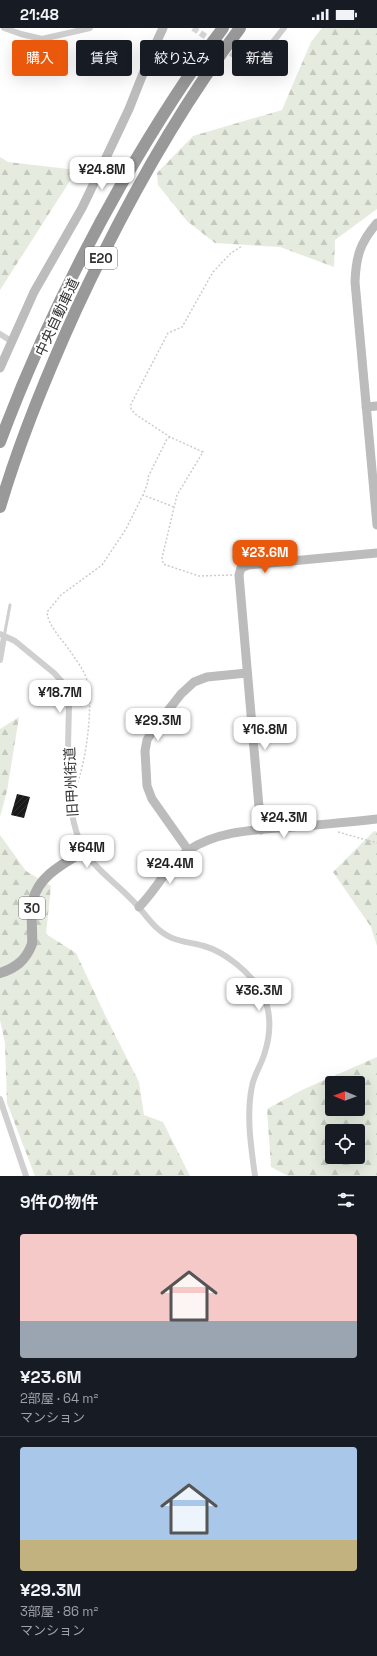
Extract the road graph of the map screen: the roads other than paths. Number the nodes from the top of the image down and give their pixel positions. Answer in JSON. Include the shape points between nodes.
{"nodes":[{"id":1,"x":4,"y":28,"type":"edge"},
{"id":2,"x":90,"y":28,"type":"edge"},
{"id":3,"x":163,"y":28,"type":"edge"},
{"id":4,"x":223,"y":28,"type":"edge"},
{"id":5,"x":240,"y":28,"type":"edge"},
{"id":6,"x":284,"y":28,"type":"edge"},
{"id":7,"x":274,"y":40,"type":"edge"},
{"id":8,"x":377,"y":224,"type":"edge"},
{"id":9,"x":0,"y":334,"type":"edge"},
{"id":10,"x":11,"y":341,"type":"junction"},
{"id":11,"x":0,"y":368,"type":"edge"},
{"id":12,"x":377,"y":406,"type":"edge"},
{"id":13,"x":366,"y":407,"type":"junction"},
{"id":14,"x":0,"y":442,"type":"edge"},
{"id":15,"x":0,"y":507,"type":"edge"},
{"id":16,"x":377,"y":525,"type":"edge"},
{"id":17,"x":377,"y":553,"type":"edge"},
{"id":18,"x":10,"y":606,"type":"dead end"},
{"id":19,"x":2,"y":636,"type":"edge"},
{"id":20,"x":0,"y":660,"type":"edge"},
{"id":21,"x":247,"y":673,"type":"junction"},
{"id":22,"x":377,"y":820,"type":"edge"},
{"id":23,"x":261,"y":830,"type":"junction"},
{"id":24,"x":188,"y":850,"type":"junction"},
{"id":25,"x":84,"y":851,"type":"junction"},
{"id":26,"x":139,"y":907,"type":"junction"},
{"id":27,"x":0,"y":973,"type":"edge"},
{"id":28,"x":0,"y":1099,"type":"edge"},
{"id":29,"x":26,"y":1176,"type":"edge"},
{"id":30,"x":255,"y":1176,"type":"edge"}],
"edges":[{"from":1,"to":2,"type":"street","via":[[42,39]]},
{"from":3,"to":10,"type":"street","via":[[129,109],[82,208],[34,292]]},
{"from":4,"to":14,"type":"highway","name":"中央自動車道","number":"E20","via":[[198,61],[142,147],[97,228],[31,363]]},
{"from":5,"to":15,"type":"highway","name":"中央自動車道","number":"E20","via":[[182,111],[112,236],[50,368]]},
{"from":6,"to":7,"type":"street"},
{"from":8,"to":13,"type":"street","via":[[360,246],[356,264],[355,282]]},
{"from":9,"to":10,"type":"street"},
{"from":10,"to":11,"type":"street"},
{"from":12,"to":13,"type":"street"},
{"from":13,"to":16,"type":"street"},
{"from":17,"to":21,"type":"street","via":[[248,565],[242,568],[239,575]]},
{"from":18,"to":19,"type":"lane"},
{"from":19,"to":20,"type":"street"},
{"from":19,"to":25,"type":"street","name":"旧甲州街道","via":[[15,641],[34,656],[60,680],[66,690],[69,699],[70,810]]},
{"from":21,"to":23,"type":"street"},
{"from":21,"to":24,"type":"street","via":[[206,677],[194,682],[159,721],[148,740],[145,751],[147,786],[152,799]]},
{"from":22,"to":23,"type":"street"},
{"from":23,"to":24,"type":"street","via":[[209,839]]},
{"from":24,"to":26,"type":"street"},
{"from":25,"to":26,"type":"street","name":"旧甲州街道","via":[[88,858]]},
{"from":25,"to":27,"type":"main road","number":"30","via":[[51,873],[40,885],[33,900],[30,950],[17,966]]},
{"from":26,"to":30,"type":"street","name":"旧甲州街道","via":[[150,922],[164,934],[206,946],[231,960],[262,993],[270,1028],[252,1086],[249,1134]]},
{"from":28,"to":29,"type":"street"}]}
